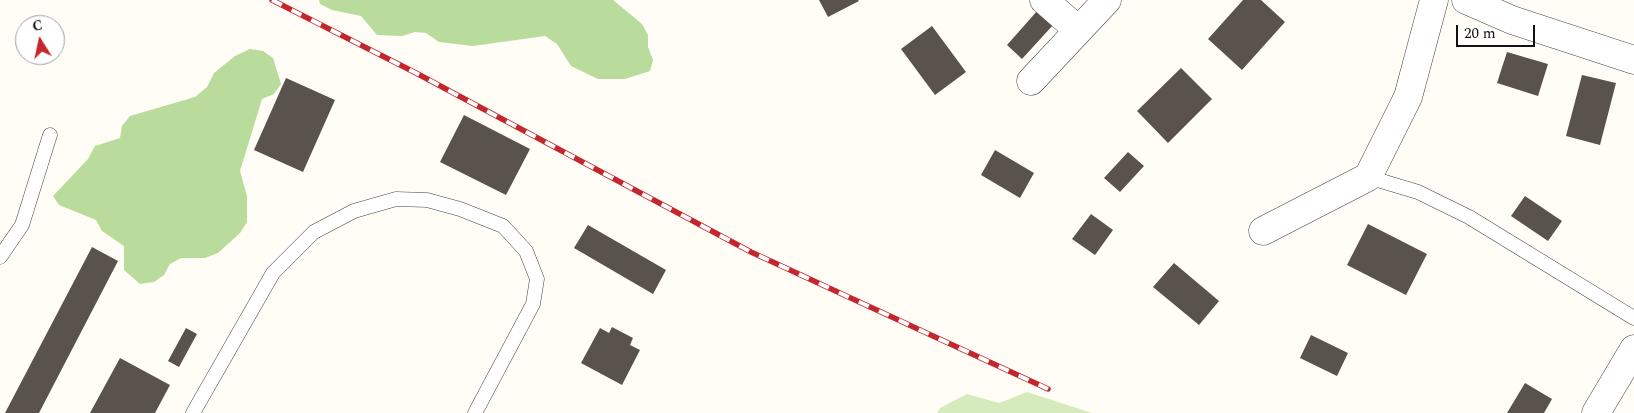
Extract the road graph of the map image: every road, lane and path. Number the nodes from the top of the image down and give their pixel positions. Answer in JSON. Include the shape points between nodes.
{"nodes":[{"id":1,"x":1044,"y":0,"type":"edge"},
{"id":2,"x":1107,"y":0,"type":"edge"},
{"id":3,"x":1434,"y":0,"type":"edge"},
{"id":4,"x":1466,"y":0,"type":"edge"},
{"id":5,"x":1078,"y":30,"type":"junction"},
{"id":6,"x":1634,"y":60,"type":"edge"},
{"id":7,"x":1031,"y":81,"type":"dead end"},
{"id":8,"x":50,"y":135,"type":"dead end"},
{"id":9,"x":1368,"y":177,"type":"junction"},
{"id":10,"x":1263,"y":231,"type":"dead end"},
{"id":11,"x":0,"y":257,"type":"edge"},
{"id":12,"x":1634,"y":318,"type":"edge"},
{"id":13,"x":1634,"y":349,"type":"edge"},
{"id":14,"x":193,"y":413,"type":"edge"},
{"id":15,"x":475,"y":413,"type":"edge"},
{"id":16,"x":1596,"y":413,"type":"edge"}],
"edges":[{"from":1,"to":5,"type":"street"},
{"from":2,"to":5,"type":"street"},
{"from":3,"to":9,"type":"street","via":[[1408,97]]},
{"from":4,"to":6,"type":"street","via":[[1512,20]]},
{"from":5,"to":7,"type":"street"},
{"from":8,"to":11,"type":"lane","via":[[22,225]]},
{"from":9,"to":10,"type":"street"},
{"from":9,"to":12,"type":"lane","via":[[1418,192],[1469,217]]},
{"from":13,"to":16,"type":"street"},
{"from":14,"to":15,"type":"lane","via":[[273,273],[314,232],[354,211],[396,199],[427,200],[503,226],[526,251],[537,278],[533,304]]}]}
